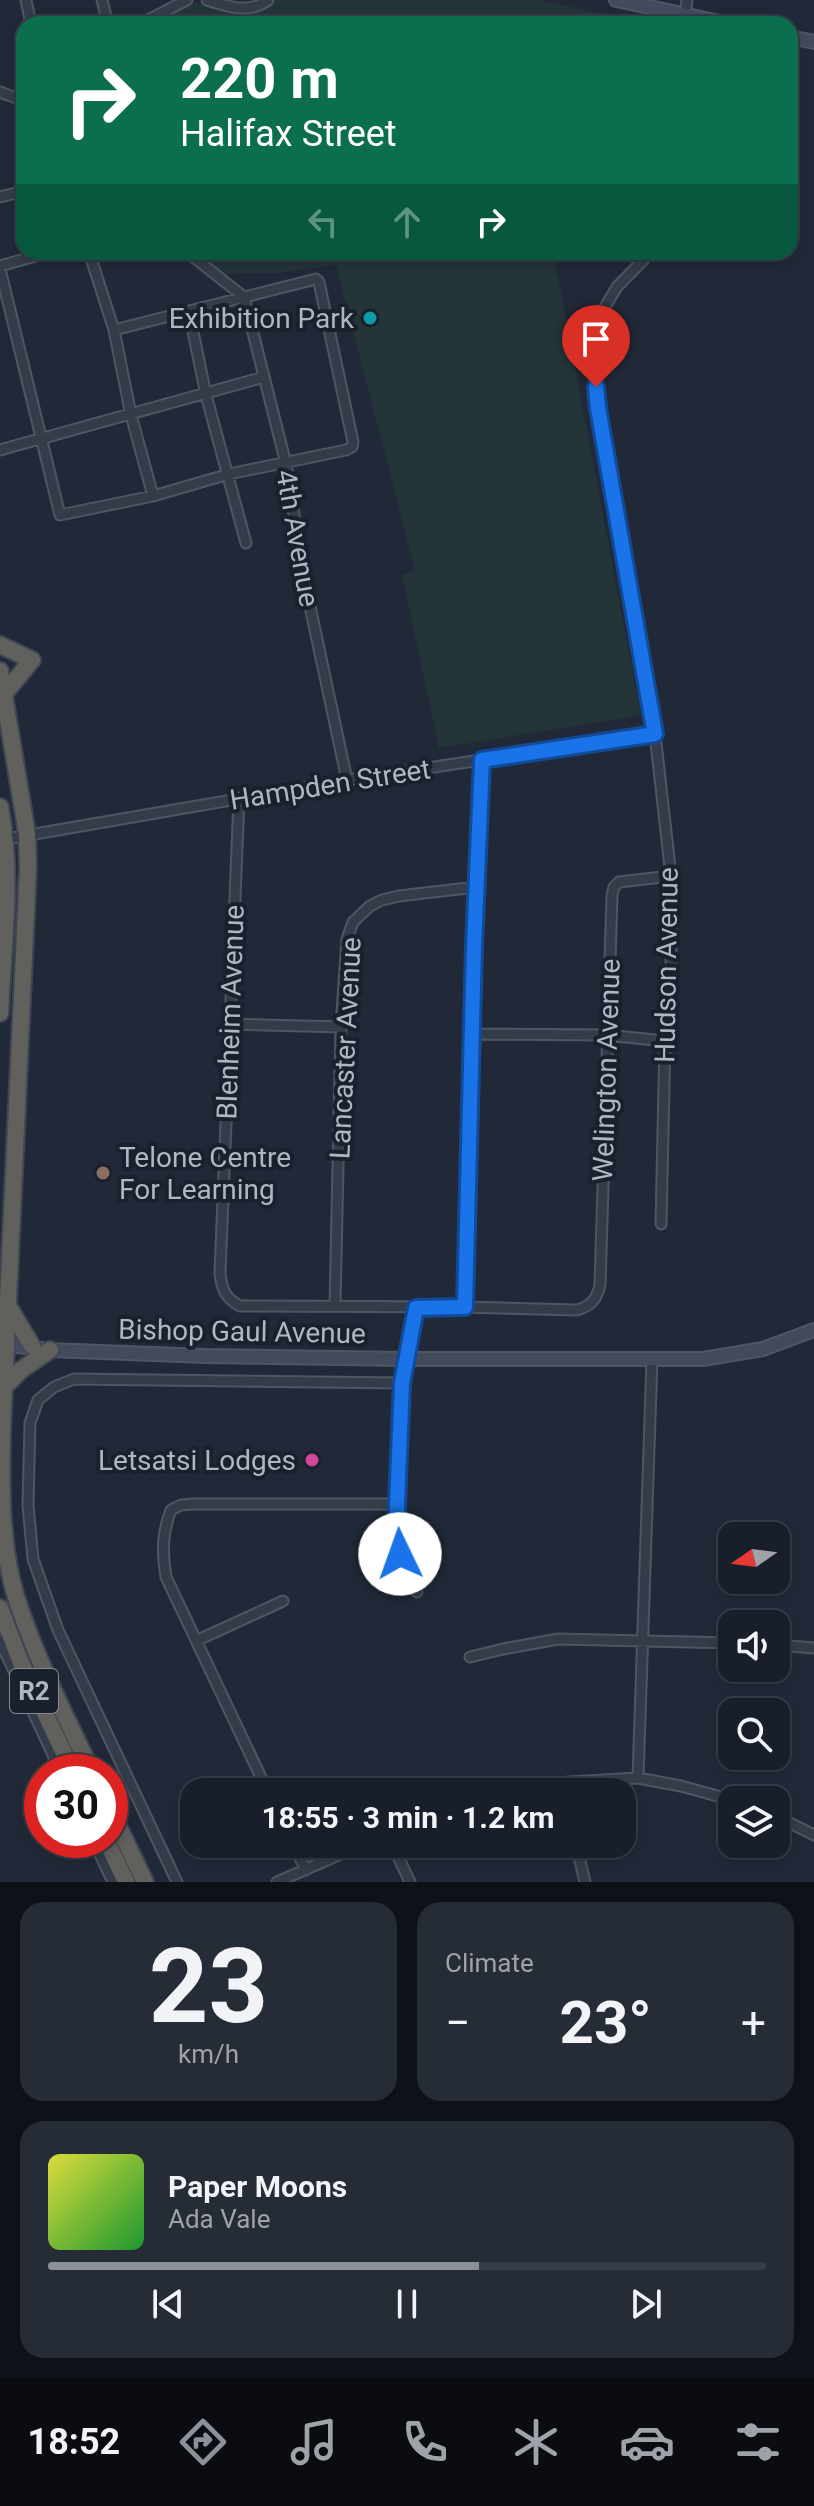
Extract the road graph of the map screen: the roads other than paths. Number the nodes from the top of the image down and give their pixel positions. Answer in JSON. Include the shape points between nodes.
{"nodes":[{"id":1,"x":187,"y":0,"type":"edge"},
{"id":2,"x":207,"y":0,"type":"edge"},
{"id":3,"x":268,"y":0,"type":"edge"},
{"id":4,"x":616,"y":0,"type":"edge"},
{"id":5,"x":156,"y":16,"type":"edge"},
{"id":6,"x":672,"y":16,"type":"edge"},
{"id":7,"x":23,"y":260,"type":"edge"},
{"id":8,"x":92,"y":260,"type":"edge"},
{"id":9,"x":198,"y":260,"type":"edge"},
{"id":10,"x":643,"y":260,"type":"edge"},
{"id":11,"x":0,"y":267,"type":"edge"},
{"id":12,"x":244,"y":297,"type":"junction"},
{"id":13,"x":189,"y":312,"type":"junction"},
{"id":14,"x":114,"y":330,"type":"junction"},
{"id":15,"x":264,"y":377,"type":"junction"},
{"id":16,"x":206,"y":395,"type":"junction"},
{"id":17,"x":131,"y":415,"type":"junction"},
{"id":18,"x":40,"y":438,"type":"junction"},
{"id":19,"x":0,"y":450,"type":"edge"},
{"id":20,"x":286,"y":464,"type":"junction"},
{"id":21,"x":229,"y":474,"type":"junction"},
{"id":22,"x":153,"y":496,"type":"junction"},
{"id":23,"x":246,"y":543,"type":"dead end"},
{"id":24,"x":0,"y":645,"type":"edge"},
{"id":25,"x":0,"y":671,"type":"edge"},
{"id":26,"x":4,"y":694,"type":"junction"},
{"id":27,"x":655,"y":734,"type":"junction"},
{"id":28,"x":482,"y":760,"type":"junction"},
{"id":29,"x":347,"y":780,"type":"junction"},
{"id":30,"x":239,"y":798,"type":"junction"},
{"id":31,"x":0,"y":807,"type":"edge"},
{"id":32,"x":27,"y":834,"type":"junction"},
{"id":33,"x":6,"y":839,"type":"junction"},
{"id":34,"x":671,"y":876,"type":"junction"},
{"id":35,"x":476,"y":887,"type":"junction"},
{"id":36,"x":0,"y":1013,"type":"edge"},
{"id":37,"x":228,"y":1024,"type":"junction"},
{"id":38,"x":341,"y":1027,"type":"junction"},
{"id":39,"x":472,"y":1034,"type":"junction"},
{"id":40,"x":606,"y":1035,"type":"junction"},
{"id":41,"x":665,"y":1041,"type":"junction"},
{"id":42,"x":661,"y":1224,"type":"dead end"},
{"id":43,"x":8,"y":1304,"type":"junction"},
{"id":44,"x":335,"y":1305,"type":"junction"},
{"id":45,"x":465,"y":1307,"type":"junction"},
{"id":46,"x":416,"y":1308,"type":"junction"},
{"id":47,"x":814,"y":1330,"type":"edge"},
{"id":48,"x":3,"y":1344,"type":"edge"},
{"id":49,"x":32,"y":1346,"type":"junction"},
{"id":50,"x":50,"y":1350,"type":"junction"},
{"id":51,"x":406,"y":1359,"type":"junction"},
{"id":52,"x":652,"y":1359,"type":"junction"},
{"id":53,"x":402,"y":1383,"type":"junction"},
{"id":54,"x":6,"y":1385,"type":"junction"},
{"id":55,"x":397,"y":1504,"type":"junction"},
{"id":56,"x":417,"y":1592,"type":"dead end"},
{"id":57,"x":283,"y":1601,"type":"dead end"},
{"id":58,"x":0,"y":1608,"type":"edge"},
{"id":59,"x":198,"y":1640,"type":"junction"},
{"id":60,"x":643,"y":1640,"type":"junction"},
{"id":61,"x":0,"y":1641,"type":"edge"},
{"id":62,"x":718,"y":1643,"type":"edge"},
{"id":63,"x":790,"y":1646,"type":"edge"},
{"id":64,"x":814,"y":1648,"type":"edge"},
{"id":65,"x":470,"y":1657,"type":"dead end"},
{"id":66,"x":53,"y":1754,"type":"edge"},
{"id":67,"x":64,"y":1754,"type":"edge"},
{"id":68,"x":84,"y":1754,"type":"edge"},
{"id":69,"x":262,"y":1778,"type":"edge"},
{"id":70,"x":638,"y":1778,"type":"joint"},
{"id":71,"x":718,"y":1796,"type":"edge"},
{"id":72,"x":790,"y":1823,"type":"edge"},
{"id":73,"x":814,"y":1835,"type":"edge"},
{"id":74,"x":128,"y":1847,"type":"edge"},
{"id":75,"x":102,"y":1858,"type":"edge"},
{"id":76,"x":115,"y":1858,"type":"edge"},
{"id":77,"x":300,"y":1858,"type":"edge"},
{"id":78,"x":333,"y":1858,"type":"edge"},
{"id":79,"x":399,"y":1858,"type":"edge"},
{"id":80,"x":579,"y":1858,"type":"edge"},
{"id":81,"x":306,"y":1870,"type":"junction"},
{"id":82,"x":113,"y":1882,"type":"edge"},
{"id":83,"x":126,"y":1882,"type":"edge"},
{"id":84,"x":145,"y":1882,"type":"edge"},
{"id":85,"x":177,"y":1882,"type":"edge"},
{"id":86,"x":277,"y":1882,"type":"edge"},
{"id":87,"x":410,"y":1882,"type":"edge"},
{"id":88,"x":585,"y":1882,"type":"edge"}],
"edges":[{"from":1,"to":5,"type":"street"},
{"from":2,"to":3,"type":"street","via":[[246,9]]},
{"from":4,"to":6,"type":"main road"},
{"from":7,"to":11,"type":"street"},
{"from":8,"to":14,"type":"street"},
{"from":9,"to":12,"type":"street"},
{"from":10,"to":27,"type":"street","name":"Hudson Avenue","via":[[617,287],[593,336],[598,408]]},
{"from":11,"to":18,"type":"street"},
{"from":12,"to":13,"type":"street"},
{"from":12,"to":15,"type":"street","name":"4th Avenue"},
{"from":12,"to":20,"type":"street","via":[[319,282],[353,442],[346,450]]},
{"from":13,"to":14,"type":"street"},
{"from":13,"to":16,"type":"street"},
{"from":14,"to":17,"type":"street"},
{"from":15,"to":16,"type":"street"},
{"from":15,"to":20,"type":"street","name":"4th Avenue"},
{"from":16,"to":17,"type":"street"},
{"from":16,"to":21,"type":"street"},
{"from":17,"to":18,"type":"street"},
{"from":17,"to":22,"type":"street"},
{"from":18,"to":19,"type":"street"},
{"from":18,"to":22,"type":"street","via":[[60,515]]},
{"from":20,"to":21,"type":"street"},
{"from":20,"to":29,"type":"street","name":"4th Avenue"},
{"from":21,"to":22,"type":"street"},
{"from":21,"to":23,"type":"street"},
{"from":24,"to":26,"type":"highway","via":[[32,660]]},
{"from":25,"to":26,"type":"highway","number":"R2"},
{"from":26,"to":32,"type":"highway","number":"R2"},
{"from":27,"to":28,"type":"street","name":"Hampden Street"},
{"from":27,"to":34,"type":"street","name":"Hudson Avenue"},
{"from":28,"to":29,"type":"street","name":"Hampden Street"},
{"from":28,"to":35,"type":"street"},
{"from":29,"to":30,"type":"street","name":"Hampden Street"},
{"from":30,"to":32,"type":"street","name":"Hampden Street"},
{"from":30,"to":37,"type":"street","name":"Blenheim Avenue"},
{"from":31,"to":33,"type":"highway"},
{"from":32,"to":33,"type":"street","name":"Hampden Street"},
{"from":32,"to":43,"type":"highway","number":"R2"},
{"from":33,"to":36,"type":"highway"},
{"from":34,"to":40,"type":"street","name":"Welington Avenue","via":[[625,880],[614,887]]},
{"from":34,"to":41,"type":"street","name":"Hudson Avenue"},
{"from":35,"to":38,"type":"street","name":"Lancaster Avenue","via":[[382,900],[353,922],[347,939]]},
{"from":35,"to":39,"type":"street"},
{"from":37,"to":38,"type":"street"},
{"from":37,"to":44,"type":"street","name":"Blenheim Avenue","via":[[222,1288],[240,1306]]},
{"from":38,"to":44,"type":"street","name":"Lancaster Avenue"},
{"from":39,"to":40,"type":"street"},
{"from":39,"to":45,"type":"street"},
{"from":40,"to":41,"type":"street"},
{"from":40,"to":45,"type":"street","name":"Welington Avenue","via":[[598,1294],[577,1310]]},
{"from":41,"to":42,"type":"street","name":"Hudson Avenue"},
{"from":43,"to":48,"type":"highway","number":"R2"},
{"from":43,"to":49,"type":"highway"},
{"from":44,"to":46,"type":"street"},
{"from":45,"to":46,"type":"street"},
{"from":46,"to":51,"type":"street"},
{"from":47,"to":52,"type":"main road","name":"Bishop Gaul Avenue","via":[[740,1354]]},
{"from":48,"to":49,"type":"main road","name":"Bishop Gaul Avenue"},
{"from":48,"to":54,"type":"highway","number":"R2"},
{"from":49,"to":50,"type":"main road","name":"Bishop Gaul Avenue"},
{"from":50,"to":51,"type":"main road","name":"Bishop Gaul Avenue"},
{"from":50,"to":54,"type":"highway"},
{"from":51,"to":52,"type":"main road","name":"Bishop Gaul Avenue"},
{"from":51,"to":53,"type":"street"},
{"from":52,"to":60,"type":"street"},
{"from":53,"to":55,"type":"street"},
{"from":53,"to":85,"type":"street","name":"Bishop Gaul Avenue","via":[[74,1379],[38,1400],[30,1423],[33,1559],[44,1597]]},
{"from":54,"to":68,"type":"highway","number":"R2","via":[[2,1497],[9,1566],[38,1657]]},
{"from":55,"to":56,"type":"street","via":[[397,1543]]},
{"from":55,"to":59,"type":"street","via":[[194,1504],[171,1510],[162,1553],[166,1577]]},
{"from":57,"to":59,"type":"street"},
{"from":58,"to":67,"type":"highway","number":"R2"},
{"from":59,"to":69,"type":"street"},
{"from":60,"to":62,"type":"street"},
{"from":60,"to":65,"type":"street","via":[[558,1639]]},
{"from":60,"to":70,"type":"street"},
{"from":61,"to":66,"type":"street"},
{"from":63,"to":64,"type":"street"},
{"from":70,"to":71,"type":"street"},
{"from":72,"to":73,"type":"street"},
{"from":74,"to":84,"type":"highway"},
{"from":75,"to":82,"type":"street"},
{"from":76,"to":83,"type":"highway"},
{"from":77,"to":81,"type":"street"},
{"from":78,"to":81,"type":"street"},
{"from":79,"to":87,"type":"street"},
{"from":80,"to":88,"type":"street"},
{"from":81,"to":86,"type":"street"}]}
